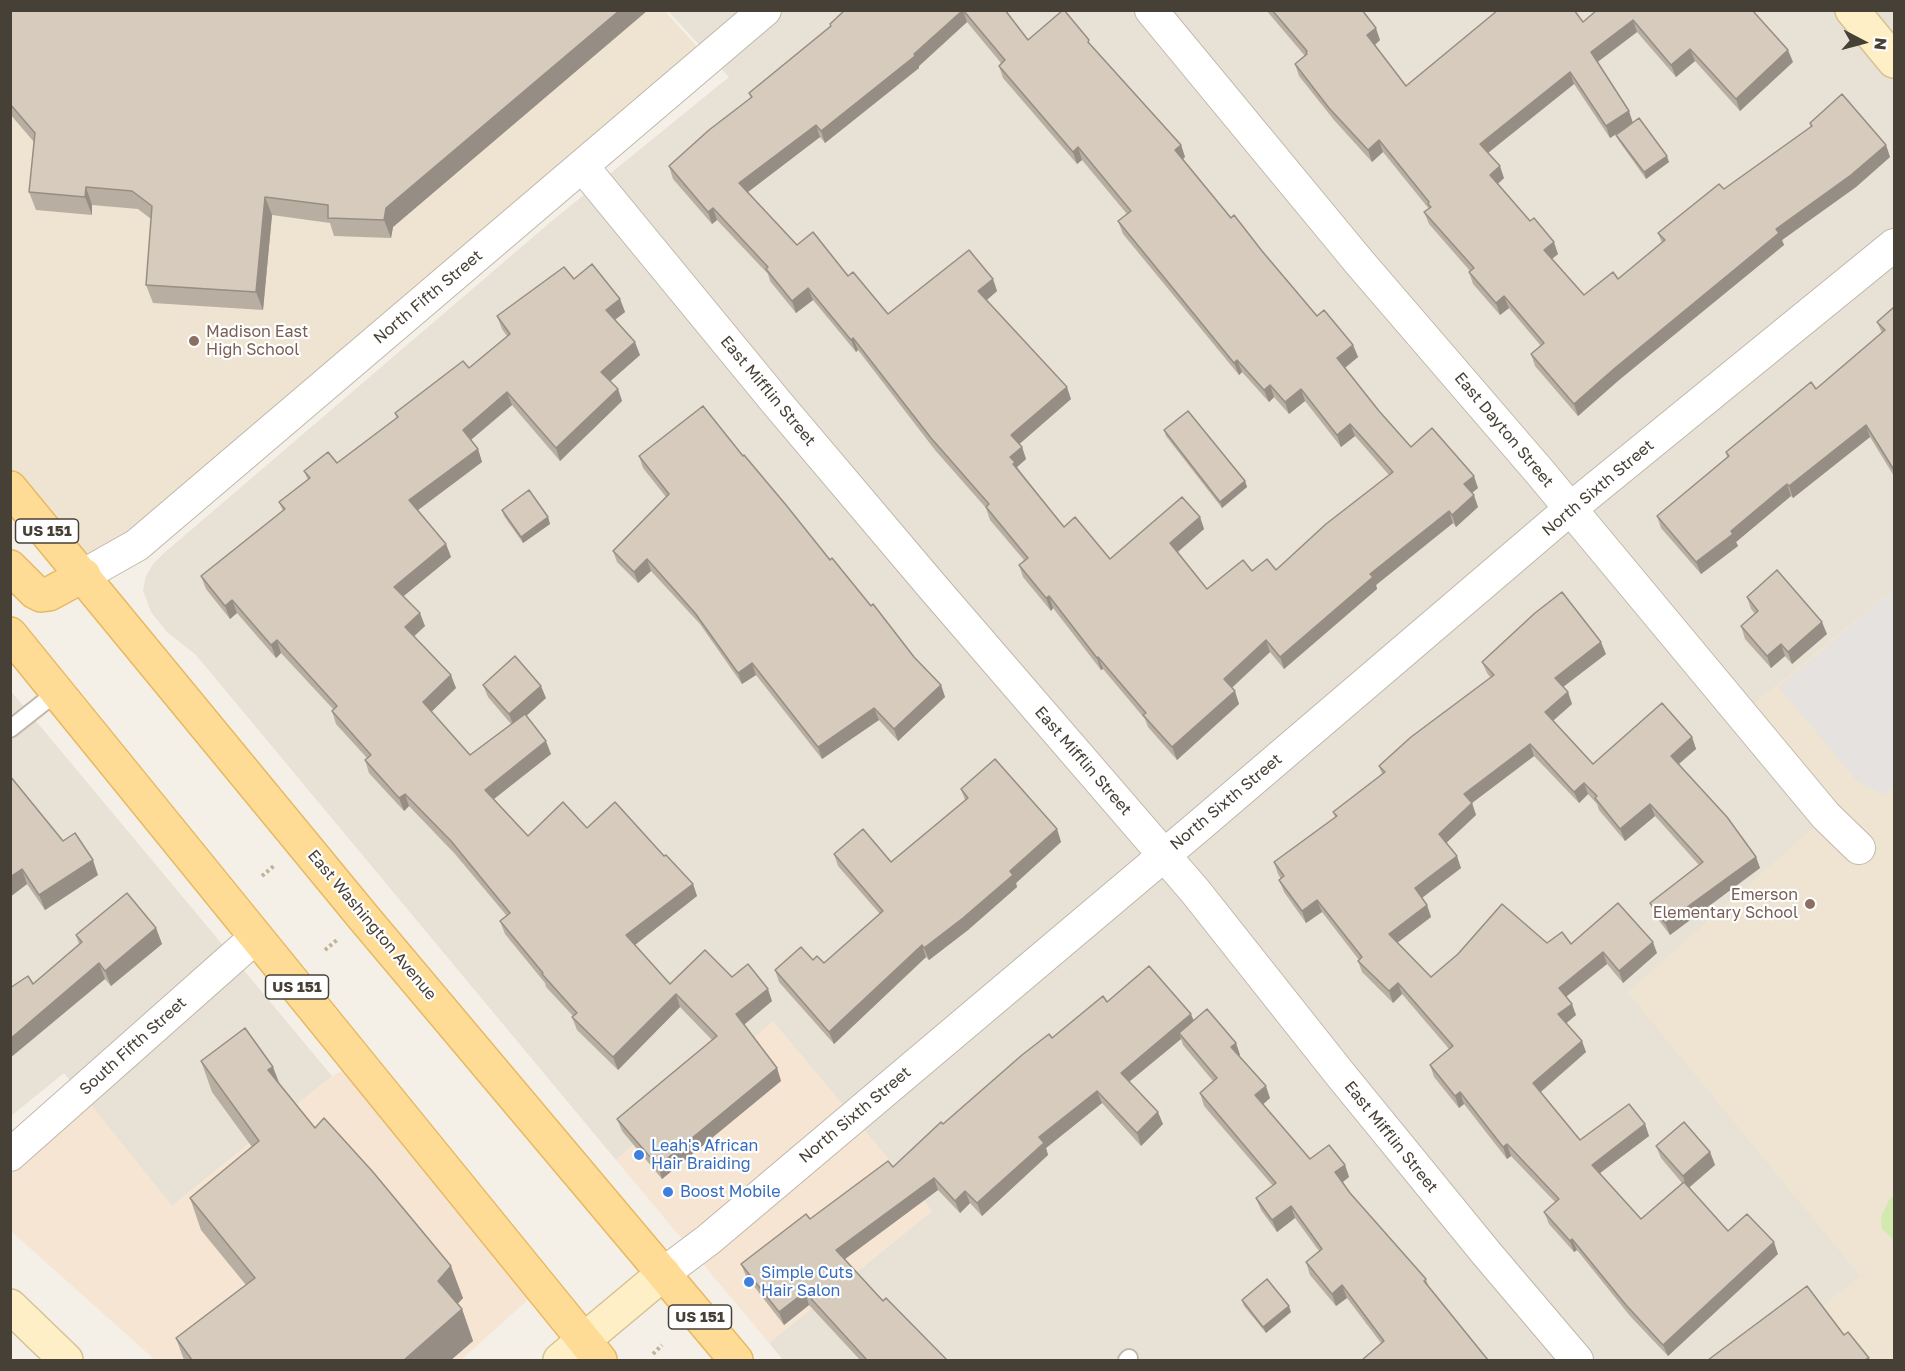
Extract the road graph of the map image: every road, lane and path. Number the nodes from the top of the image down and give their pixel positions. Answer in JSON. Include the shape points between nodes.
{"nodes":[{"id":1,"x":765,"y":10,"type":"edge"},
{"id":2,"x":1151,"y":10,"type":"edge"},
{"id":3,"x":1852,"y":10,"type":"edge"},
{"id":4,"x":1894,"y":61,"type":"edge"},
{"id":5,"x":583,"y":167,"type":"junction"},
{"id":6,"x":1894,"y":245,"type":"edge"},
{"id":7,"x":10,"y":488,"type":"edge"},
{"id":8,"x":1570,"y":509,"type":"junction"},
{"id":9,"x":10,"y":567,"type":"edge"},
{"id":10,"x":84,"y":575,"type":"junction"},
{"id":11,"x":10,"y":634,"type":"edge"},
{"id":12,"x":57,"y":692,"type":"junction"},
{"id":13,"x":10,"y":729,"type":"edge"},
{"id":14,"x":1858,"y":848,"type":"dead end"},
{"id":15,"x":1163,"y":855,"type":"junction"},
{"id":16,"x":275,"y":864,"type":"dead end"},
{"id":17,"x":262,"y":876,"type":"dead end"},
{"id":18,"x":256,"y":937,"type":"junction"},
{"id":19,"x":340,"y":938,"type":"dead end"},
{"id":20,"x":325,"y":950,"type":"dead end"},
{"id":21,"x":10,"y":1155,"type":"edge"},
{"id":22,"x":664,"y":1273,"type":"junction"},
{"id":23,"x":10,"y":1306,"type":"edge"},
{"id":24,"x":662,"y":1346,"type":"dead end"},
{"id":25,"x":581,"y":1354,"type":"edge"},
{"id":26,"x":653,"y":1354,"type":"dead end"},
{"id":27,"x":66,"y":1360,"type":"edge"},
{"id":28,"x":736,"y":1360,"type":"edge"},
{"id":29,"x":1577,"y":1360,"type":"edge"}],
"edges":[{"from":1,"to":5,"type":"street","name":"North Fifth Street"},
{"from":2,"to":8,"type":"street","name":"East Dayton Street"},
{"from":3,"to":4,"type":"street"},
{"from":5,"to":10,"type":"street","name":"North Fifth Street","via":[[137,545]]},
{"from":5,"to":15,"type":"street","name":"East Mifflin Street","via":[[792,421]]},
{"from":6,"to":8,"type":"street","name":"North Sixth Street"},
{"from":7,"to":10,"type":"main road","name":"East Washington Avenue","number":"US 151"},
{"from":8,"to":14,"type":"street","name":"East Dayton Street","via":[[1826,816]]},
{"from":8,"to":15,"type":"street","name":"North Sixth Street"},
{"from":9,"to":10,"type":"main road","via":[[41,595]]},
{"from":10,"to":22,"type":"main road","name":"East Washington Avenue","number":"US 151","via":[[364,918]]},
{"from":11,"to":12,"type":"main road","number":"US 151"},
{"from":12,"to":13,"type":"lane"},
{"from":12,"to":18,"type":"main road","number":"US 151"},
{"from":15,"to":22,"type":"street","name":"North Sixth Street"},
{"from":15,"to":29,"type":"street","name":"East Mifflin Street"},
{"from":16,"to":17,"type":"path"},
{"from":18,"to":21,"type":"street","name":"South Fifth Street"},
{"from":18,"to":25,"type":"main road","number":"US 151"},
{"from":19,"to":20,"type":"path"},
{"from":22,"to":25,"type":"street","name":"North Sixth Street"},
{"from":22,"to":28,"type":"main road","name":"East Washington Avenue","number":"US 151"},
{"from":23,"to":27,"type":"street"},
{"from":24,"to":26,"type":"path"}]}
